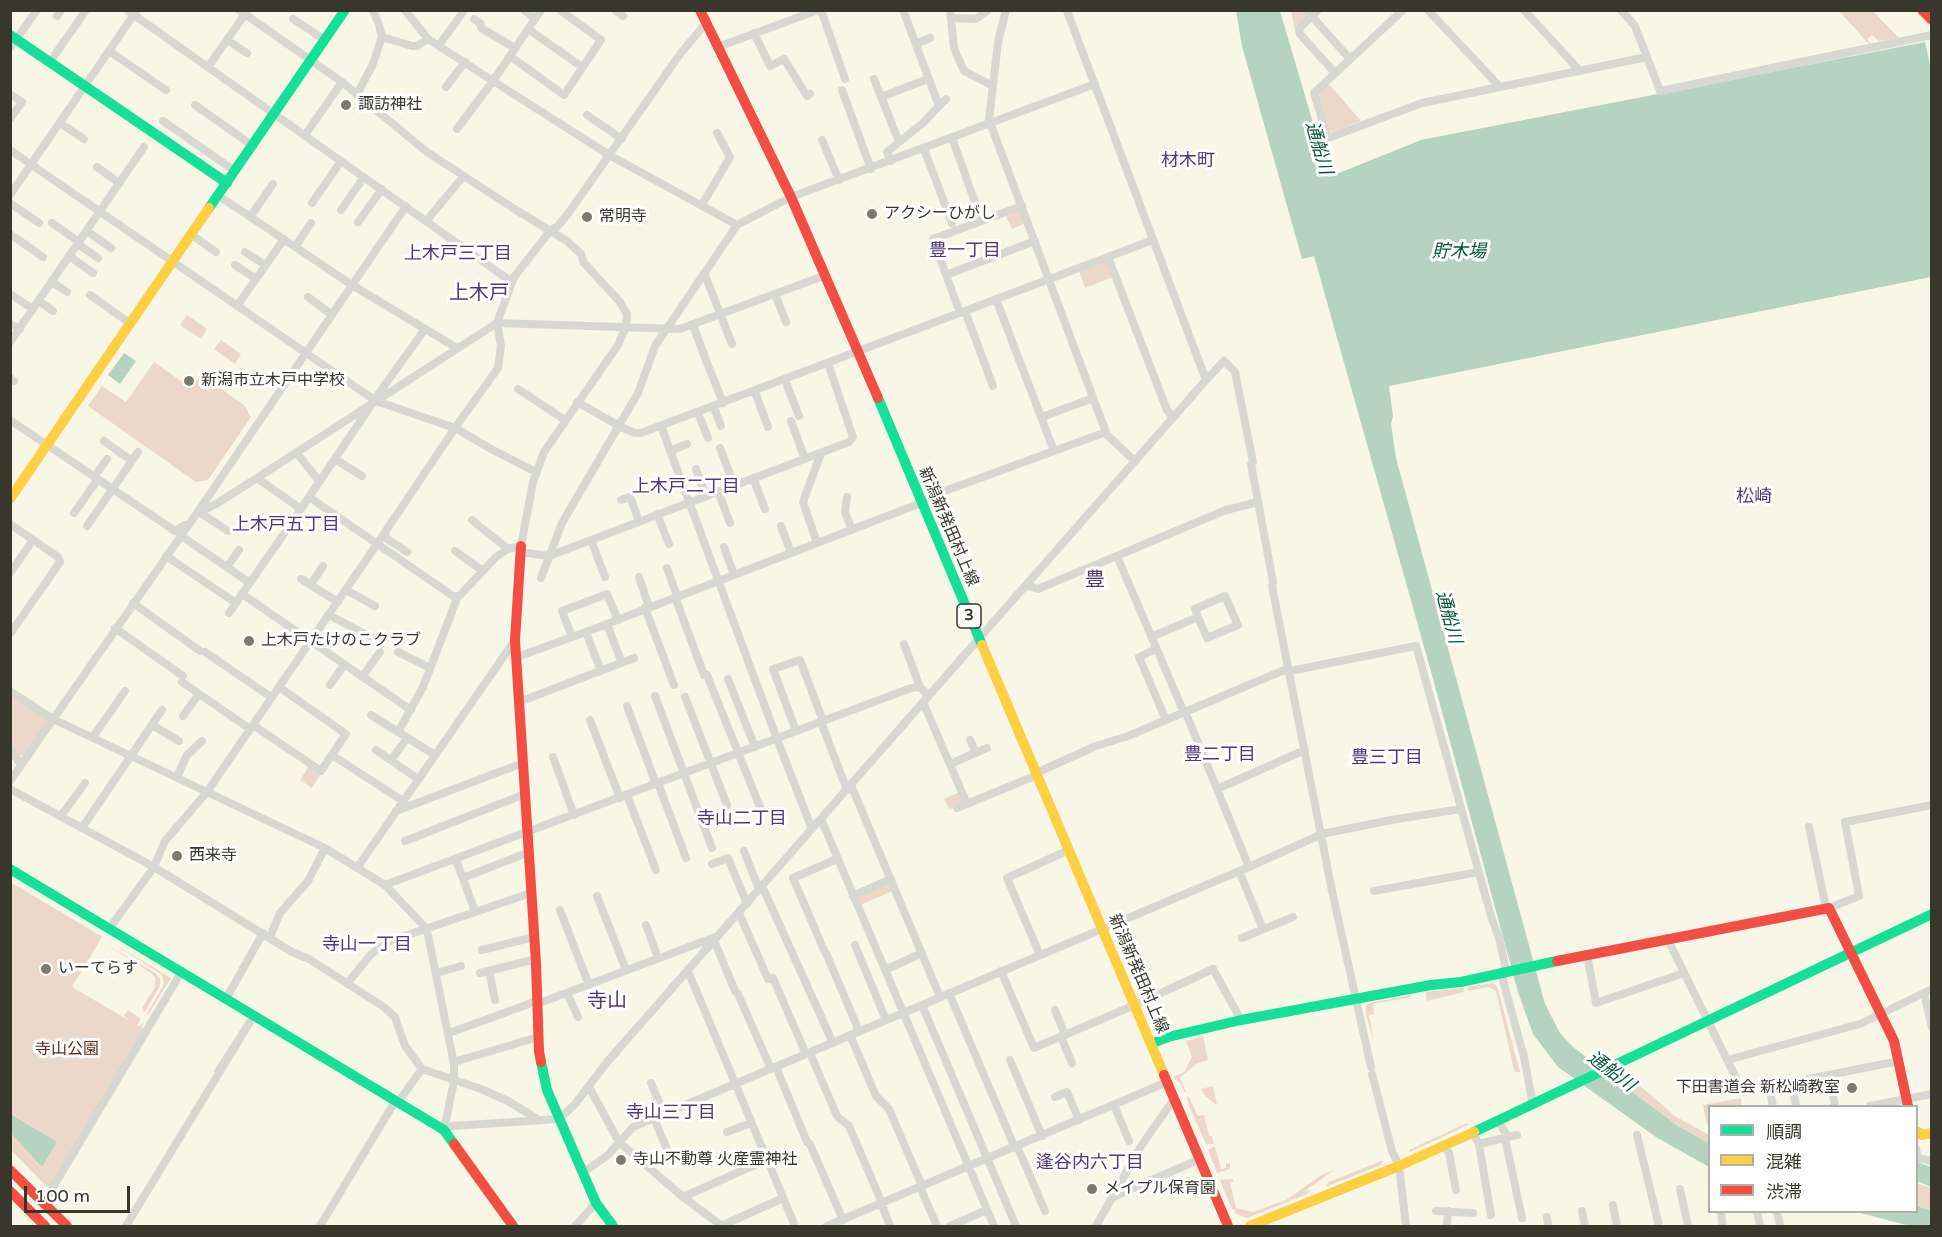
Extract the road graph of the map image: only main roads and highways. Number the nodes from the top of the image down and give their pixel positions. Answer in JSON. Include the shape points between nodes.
{"nodes":[{"id":1,"x":345,"y":10,"type":"edge"},
{"id":2,"x":700,"y":10,"type":"edge"},
{"id":3,"x":1922,"y":10,"type":"edge"},
{"id":4,"x":1932,"y":20,"type":"edge"},
{"id":5,"x":12,"y":41,"type":"edge"},
{"id":6,"x":227,"y":183,"type":"junction"},
{"id":7,"x":10,"y":499,"type":"edge"},
{"id":8,"x":520,"y":549,"type":"road end"},
{"id":9,"x":10,"y":869,"type":"edge"},
{"id":10,"x":1932,"y":914,"type":"edge"},
{"id":11,"x":1851,"y":952,"type":"junction"},
{"id":12,"x":1151,"y":1044,"type":"junction"},
{"id":13,"x":1907,"y":1103,"type":"edge"},
{"id":14,"x":1918,"y":1132,"type":"edge"},
{"id":15,"x":1932,"y":1133,"type":"edge"},
{"id":16,"x":10,"y":1170,"type":"edge"},
{"id":17,"x":10,"y":1191,"type":"edge"},
{"id":18,"x":45,"y":1227,"type":"edge"},
{"id":19,"x":67,"y":1227,"type":"edge"},
{"id":20,"x":513,"y":1227,"type":"edge"},
{"id":21,"x":613,"y":1227,"type":"edge"},
{"id":22,"x":1228,"y":1227,"type":"edge"},
{"id":23,"x":1250,"y":1227,"type":"edge"}],
"edges":[{"from":1,"to":6,"type":"main road"},
{"from":2,"to":12,"type":"main road","name":"新潟新発田村上線","number":"3","via":[[826,275]]},
{"from":3,"to":4,"type":"main road"},
{"from":5,"to":6,"type":"main road","via":[[50,62]]},
{"from":6,"to":7,"type":"main road"},
{"from":8,"to":21,"type":"main road","via":[[515,640],[538,1036],[544,1080],[596,1203]]},
{"from":9,"to":20,"type":"main road","via":[[444,1130]]},
{"from":10,"to":11,"type":"main road"},
{"from":11,"to":12,"type":"main road","via":[[1827,908],[1241,1020]]},
{"from":11,"to":13,"type":"main road","via":[[1894,1041]]},
{"from":11,"to":23,"type":"main road","via":[[1445,1146]]},
{"from":12,"to":22,"type":"main road","name":"新潟新発田村上線","number":"3"},
{"from":14,"to":15,"type":"main road"},
{"from":16,"to":19,"type":"main road"},
{"from":17,"to":18,"type":"main road"}]}
